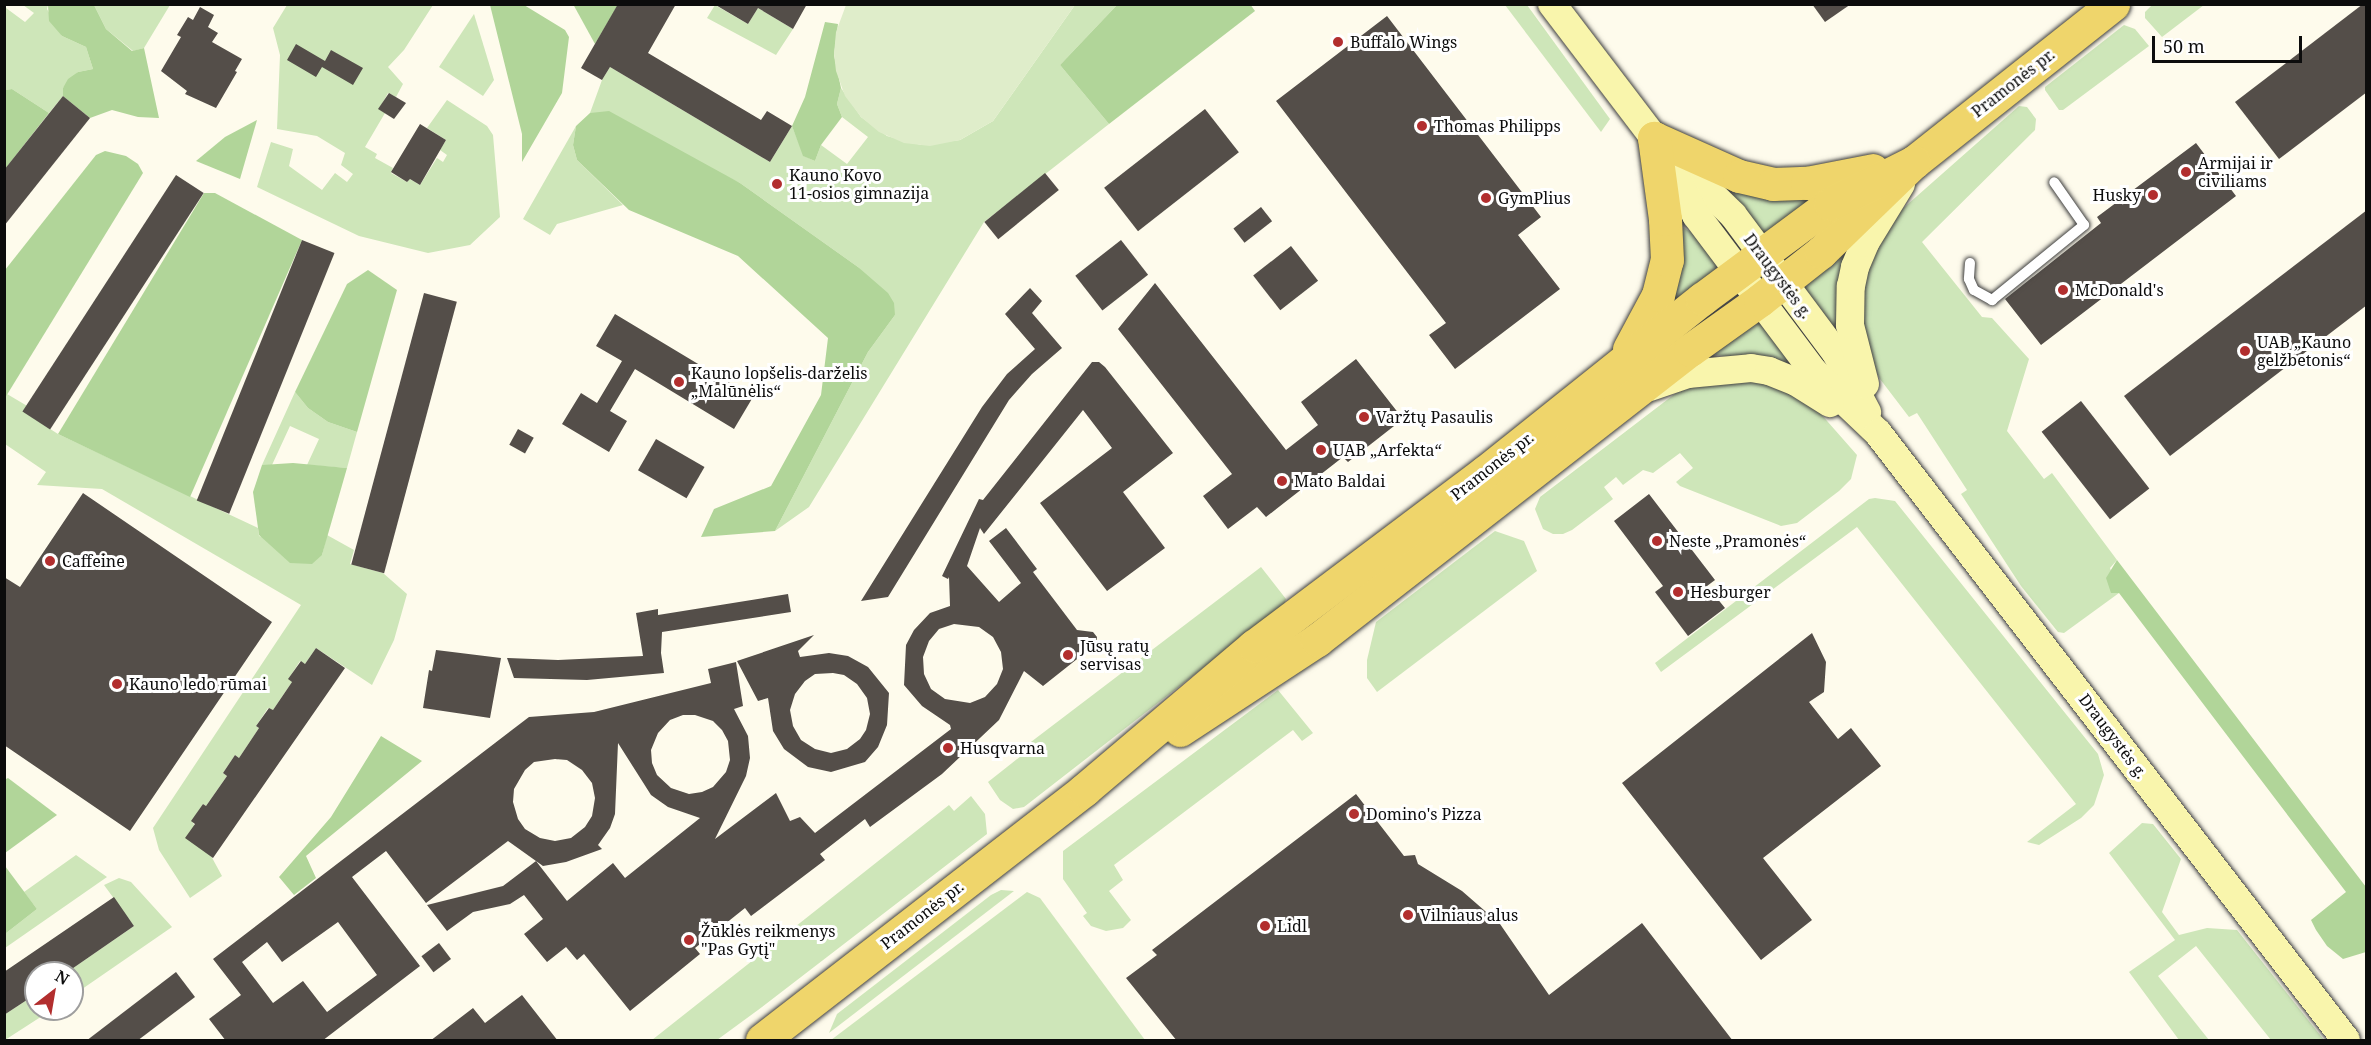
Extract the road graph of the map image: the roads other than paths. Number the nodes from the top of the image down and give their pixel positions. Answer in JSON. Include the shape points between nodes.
{"nodes":[{"id":1,"x":1552,"y":4,"type":"edge"},
{"id":2,"x":2113,"y":4,"type":"edge"},
{"id":3,"x":1654,"y":138,"type":"junction"},
{"id":4,"x":1914,"y":162,"type":"junction"},
{"id":5,"x":2054,"y":182,"type":"dead end"},
{"id":6,"x":1750,"y":263,"type":"junction"},
{"id":7,"x":1970,"y":263,"type":"dead end"},
{"id":8,"x":1772,"y":291,"type":"junction"},
{"id":9,"x":1621,"y":363,"type":"junction"},
{"id":10,"x":1634,"y":393,"type":"junction"},
{"id":11,"x":1878,"y":433,"type":"junction"},
{"id":12,"x":1084,"y":790,"type":"junction"},
{"id":13,"x":762,"y":1041,"type":"edge"},
{"id":14,"x":2346,"y":1041,"type":"edge"}],
"edges":[{"from":1,"to":3,"type":"main road","name":"Draugystės g."},
{"from":2,"to":4,"type":"main road","name":"Pramonės pr."},
{"from":3,"to":4,"type":"main road","via":[[1739,176],[1773,184],[1807,183]]},
{"from":3,"to":6,"type":"main road","name":"Draugystės g.","via":[[1696,215]]},
{"from":3,"to":9,"type":"main road","via":[[1667,260],[1654,302]]},
{"from":4,"to":6,"type":"main road","name":"Pramonės pr.","via":[[1830,204]]},
{"from":4,"to":8,"type":"main road","name":"Pramonės pr.","via":[[1821,252]]},
{"from":4,"to":11,"type":"main road","via":[[1865,243],[1851,286],[1850,325]]},
{"from":5,"to":7,"type":"lane","via":[[2084,225],[1992,300],[1974,290],[1969,279]]},
{"from":6,"to":8,"type":"main road","name":"Draugystės g."},
{"from":6,"to":9,"type":"main road","name":"Pramonės pr."},
{"from":8,"to":10,"type":"main road","name":"Pramonės pr."},
{"from":8,"to":11,"type":"main road","name":"Draugystės g.","via":[[1836,353]]},
{"from":9,"to":12,"type":"main road","name":"Pramonės pr.","via":[[1485,472],[1254,646]]},
{"from":10,"to":11,"type":"main road","via":[[1688,374],[1751,368],[1796,382]]},
{"from":10,"to":12,"type":"main road","name":"Pramonės pr.","via":[[1317,640]]},
{"from":11,"to":14,"type":"main road","name":"Draugystės g."},
{"from":12,"to":13,"type":"main road","name":"Pramonės pr."}]}
